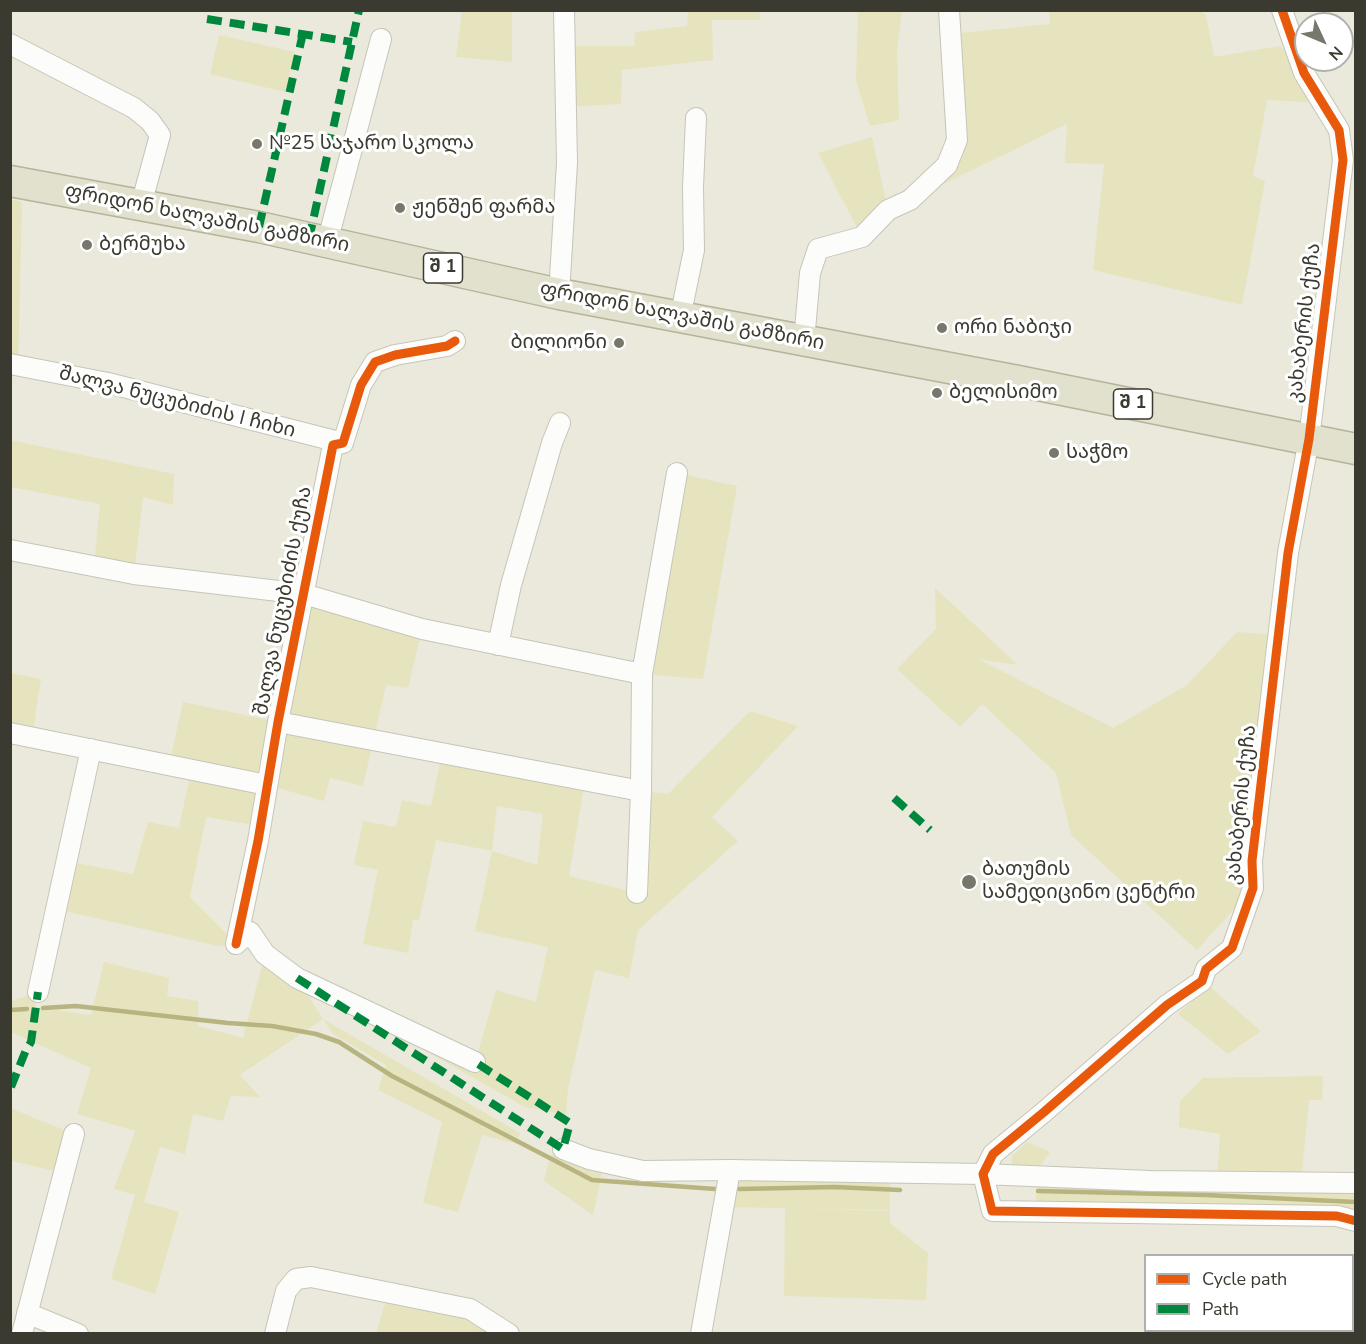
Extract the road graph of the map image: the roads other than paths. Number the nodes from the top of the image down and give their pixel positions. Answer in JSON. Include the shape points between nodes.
{"nodes":[{"id":1,"x":564,"y":10,"type":"edge"},
{"id":2,"x":949,"y":10,"type":"edge"},
{"id":3,"x":1282,"y":10,"type":"edge"},
{"id":4,"x":381,"y":39,"type":"dead end"},
{"id":5,"x":10,"y":44,"type":"edge"},
{"id":6,"x":696,"y":118,"type":"dead end"},
{"id":7,"x":10,"y":181,"type":"edge"},
{"id":8,"x":141,"y":205,"type":"junction"},
{"id":9,"x":327,"y":243,"type":"junction"},
{"id":10,"x":559,"y":294,"type":"junction"},
{"id":11,"x":680,"y":318,"type":"junction"},
{"id":12,"x":455,"y":341,"type":"dead end"},
{"id":13,"x":804,"y":341,"type":"junction"},
{"id":14,"x":10,"y":364,"type":"edge"},
{"id":15,"x":560,"y":423,"type":"dead end"},
{"id":16,"x":1309,"y":439,"type":"junction"},
{"id":17,"x":343,"y":444,"type":"junction"},
{"id":18,"x":1356,"y":449,"type":"edge"},
{"id":19,"x":677,"y":473,"type":"dead end"},
{"id":20,"x":10,"y":550,"type":"edge"},
{"id":21,"x":304,"y":594,"type":"junction"},
{"id":22,"x":498,"y":645,"type":"junction"},
{"id":23,"x":642,"y":674,"type":"junction"},
{"id":24,"x":278,"y":722,"type":"junction"},
{"id":25,"x":10,"y":733,"type":"edge"},
{"id":26,"x":91,"y":749,"type":"junction"},
{"id":27,"x":267,"y":785,"type":"junction"},
{"id":28,"x":641,"y":791,"type":"junction"},
{"id":29,"x":637,"y":893,"type":"dead end"},
{"id":30,"x":38,"y":992,"type":"dead end"},
{"id":31,"x":475,"y":1062,"type":"dead end"},
{"id":32,"x":74,"y":1134,"type":"dead end"},
{"id":33,"x":563,"y":1149,"type":"dead end"},
{"id":34,"x":730,"y":1170,"type":"junction"},
{"id":35,"x":983,"y":1174,"type":"junction"},
{"id":36,"x":1356,"y":1183,"type":"edge"},
{"id":37,"x":1356,"y":1221,"type":"edge"},
{"id":38,"x":27,"y":1313,"type":"junction"},
{"id":39,"x":22,"y":1334,"type":"edge"},
{"id":40,"x":78,"y":1334,"type":"edge"},
{"id":41,"x":275,"y":1334,"type":"edge"},
{"id":42,"x":509,"y":1334,"type":"edge"},
{"id":43,"x":701,"y":1334,"type":"edge"}],
"edges":[{"from":1,"to":10,"type":"street","via":[[567,164]]},
{"from":2,"to":13,"type":"street","via":[[957,140],[947,165],[910,200],[888,210],[862,237],[818,249],[810,273]]},
{"from":3,"to":16,"type":"street","name":"კახაბერის ქუჩა","via":[[1304,73],[1339,130],[1343,160]]},
{"from":4,"to":9,"type":"street"},
{"from":5,"to":8,"type":"street","via":[[134,108],[150,121],[160,135]]},
{"from":6,"to":11,"type":"street","via":[[694,250]]},
{"from":7,"to":8,"type":"highway","name":"ფრიდონ ხალვაშის გამზირი","number":"შ 1"},
{"from":8,"to":9,"type":"highway","name":"ფრიდონ ხალვაშის გამზირი","number":"შ 1"},
{"from":9,"to":10,"type":"highway","name":"ფრიდონ ხალვაშის გამზირი","number":"შ 1"},
{"from":10,"to":11,"type":"highway","name":"ფრიდონ ხალვაშის გამზირი","number":"შ 1"},
{"from":11,"to":13,"type":"highway","name":"ფრიდონ ხალვაშის გამზირი","number":"შ 1"},
{"from":12,"to":17,"type":"street","name":"შალვა ნუცუბიძის ქუჩა","via":[[375,362],[361,385]]},
{"from":13,"to":16,"type":"highway","name":"ფრიდონ ხალვაშის გამზირი","number":"შ 1"},
{"from":14,"to":17,"type":"street","name":"შალვა ნუცუბიძის I ჩიხი","via":[[108,383]]},
{"from":15,"to":22,"type":"street","via":[[511,585]]},
{"from":16,"to":18,"type":"highway","name":"ფრიდონ ხალვაშის გამზირი","number":"შ 1"},
{"from":16,"to":35,"type":"street","name":"კახაბერის ქუჩა","via":[[1287,565],[1252,861],[1253,888],[1232,948],[1206,969],[1202,981],[1167,1005],[993,1154]]},
{"from":17,"to":21,"type":"street","name":"შალვა ნუცუბიძის ქუჩა","via":[[333,445]]},
{"from":19,"to":23,"type":"street"},
{"from":20,"to":21,"type":"street","via":[[134,574]]},
{"from":21,"to":22,"type":"street","via":[[422,629]]},
{"from":21,"to":24,"type":"street","name":"შალვა ნუცუბიძის ქუჩა"},
{"from":22,"to":23,"type":"street"},
{"from":23,"to":28,"type":"street"},
{"from":24,"to":27,"type":"street","name":"შალვა ნუცუბიძის ქუჩა"},
{"from":24,"to":28,"type":"street"},
{"from":25,"to":26,"type":"street"},
{"from":26,"to":27,"type":"street"},
{"from":26,"to":30,"type":"street"},
{"from":27,"to":31,"type":"street","name":"შალვა ნუცუბიძის ქუჩა","via":[[236,944],[250,932],[265,954],[297,978]]},
{"from":28,"to":29,"type":"street"},
{"from":32,"to":38,"type":"street"},
{"from":33,"to":34,"type":"street","via":[[643,1171]]},
{"from":34,"to":35,"type":"street"},
{"from":34,"to":43,"type":"street"},
{"from":35,"to":36,"type":"street"},
{"from":35,"to":37,"type":"street","via":[[992,1211],[1336,1216]]},
{"from":38,"to":39,"type":"street"},
{"from":38,"to":40,"type":"street"},
{"from":41,"to":42,"type":"street","via":[[286,1291],[296,1279],[311,1276],[470,1309]]}]}
